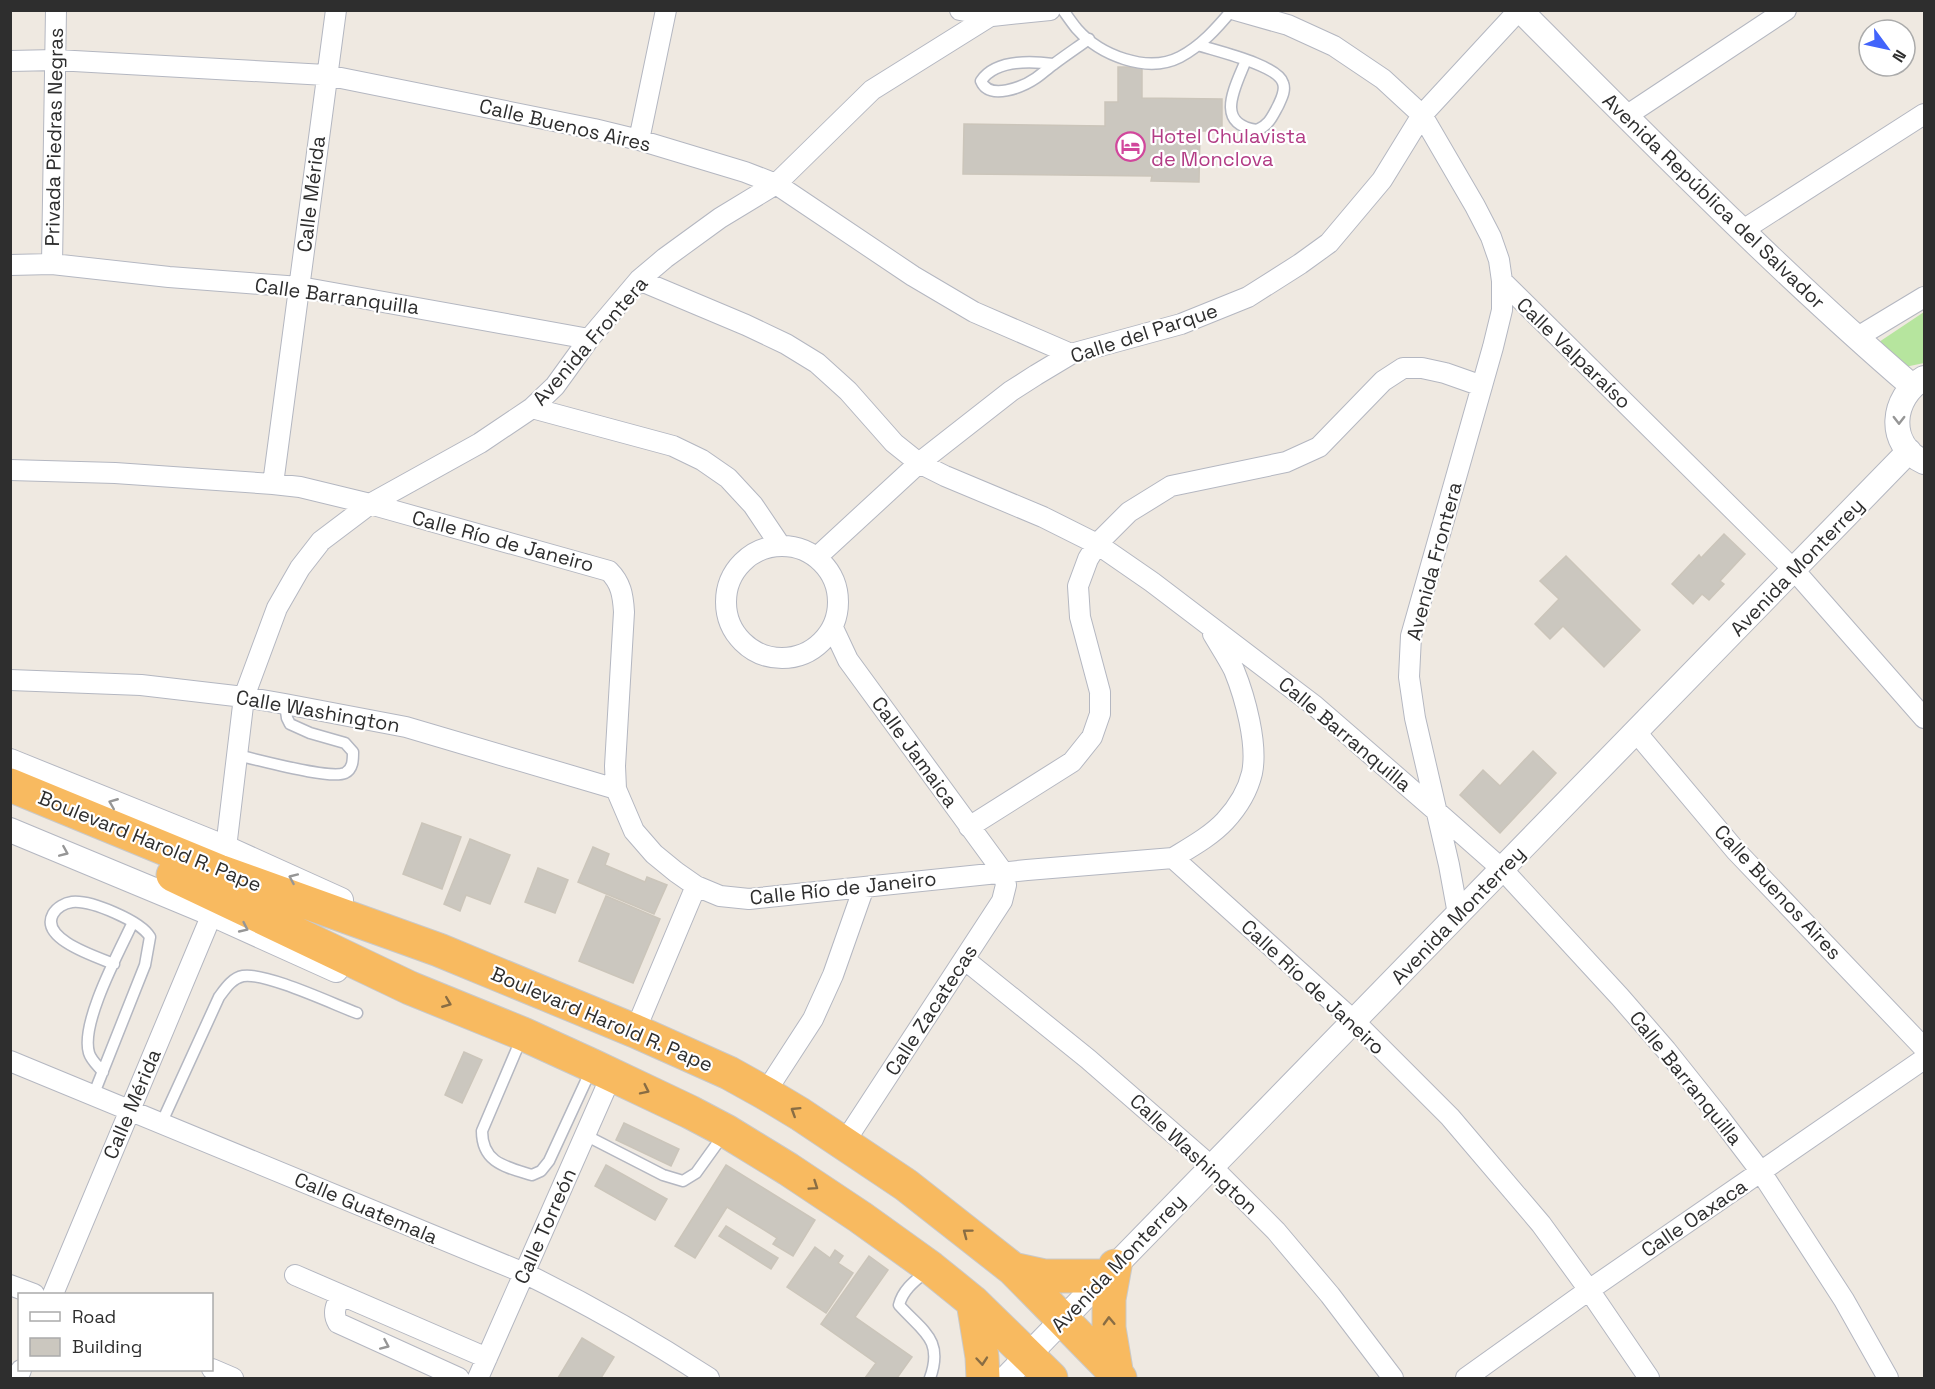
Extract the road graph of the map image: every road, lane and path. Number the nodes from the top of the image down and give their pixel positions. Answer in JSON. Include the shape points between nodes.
{"nodes":[{"id":1,"x":56,"y":10,"type":"edge"},
{"id":2,"x":336,"y":10,"type":"edge"},
{"id":3,"x":666,"y":10,"type":"edge"},
{"id":4,"x":960,"y":10,"type":"edge"},
{"id":5,"x":1050,"y":10,"type":"edge"},
{"id":6,"x":1063,"y":10,"type":"edge"},
{"id":7,"x":1234,"y":10,"type":"edge"},
{"id":8,"x":1520,"y":10,"type":"edge"},
{"id":9,"x":1786,"y":10,"type":"edge"},
{"id":10,"x":996,"y":13,"type":"edge"},
{"id":11,"x":1089,"y":39,"type":"junction"},
{"id":12,"x":1198,"y":45,"type":"junction"},
{"id":13,"x":56,"y":60,"type":"junction"},
{"id":14,"x":1246,"y":60,"type":"junction"},
{"id":15,"x":10,"y":61,"type":"edge"},
{"id":16,"x":1053,"y":64,"type":"junction"},
{"id":17,"x":326,"y":75,"type":"junction"},
{"id":18,"x":1924,"y":114,"type":"edge"},
{"id":19,"x":1422,"y":115,"type":"junction"},
{"id":20,"x":1626,"y":116,"type":"junction"},
{"id":21,"x":639,"y":140,"type":"junction"},
{"id":22,"x":776,"y":184,"type":"junction"},
{"id":23,"x":1743,"y":230,"type":"junction"},
{"id":24,"x":52,"y":264,"type":"junction"},
{"id":25,"x":10,"y":265,"type":"edge"},
{"id":26,"x":639,"y":280,"type":"junction"},
{"id":27,"x":1502,"y":281,"type":"junction"},
{"id":28,"x":300,"y":287,"type":"junction"},
{"id":29,"x":1924,"y":297,"type":"edge"},
{"id":30,"x":1856,"y":338,"type":"junction"},
{"id":31,"x":590,"y":339,"type":"junction"},
{"id":32,"x":1071,"y":354,"type":"junction"},
{"id":33,"x":1918,"y":382,"type":"edge"},
{"id":34,"x":1482,"y":386,"type":"junction"},
{"id":35,"x":532,"y":408,"type":"junction"},
{"id":36,"x":1917,"y":457,"type":"edge"},
{"id":37,"x":919,"y":463,"type":"junction"},
{"id":38,"x":10,"y":470,"type":"edge"},
{"id":39,"x":273,"y":484,"type":"junction"},
{"id":40,"x":370,"y":504,"type":"junction"},
{"id":41,"x":1097,"y":544,"type":"junction"},
{"id":42,"x":780,"y":545,"type":"junction"},
{"id":43,"x":817,"y":557,"type":"junction"},
{"id":44,"x":1794,"y":570,"type":"junction"},
{"id":45,"x":1207,"y":624,"type":"junction"},
{"id":46,"x":832,"y":628,"type":"junction"},
{"id":47,"x":10,"y":680,"type":"edge"},
{"id":48,"x":244,"y":697,"type":"junction"},
{"id":49,"x":285,"y":704,"type":"junction"},
{"id":50,"x":1924,"y":718,"type":"edge"},
{"id":51,"x":1636,"y":732,"type":"junction"},
{"id":52,"x":236,"y":755,"type":"junction"},
{"id":53,"x":10,"y":761,"type":"edge"},
{"id":54,"x":10,"y":785,"type":"edge"},
{"id":55,"x":616,"y":789,"type":"junction"},
{"id":56,"x":10,"y":807,"type":"edge"},
{"id":57,"x":1435,"y":810,"type":"junction"},
{"id":58,"x":969,"y":826,"type":"junction"},
{"id":59,"x":10,"y":830,"type":"edge"},
{"id":60,"x":131,"y":847,"type":"junction"},
{"id":61,"x":226,"y":848,"type":"junction"},
{"id":62,"x":1173,"y":858,"type":"junction"},
{"id":63,"x":1502,"y":869,"type":"junction"},
{"id":64,"x":1003,"y":872,"type":"junction"},
{"id":65,"x":696,"y":886,"type":"junction"},
{"id":66,"x":864,"y":887,"type":"junction"},
{"id":67,"x":212,"y":914,"type":"junction"},
{"id":68,"x":1458,"y":914,"type":"junction"},
{"id":69,"x":133,"y":922,"type":"junction"},
{"id":70,"x":439,"y":950,"type":"junction"},
{"id":71,"x":964,"y":958,"type":"junction"},
{"id":72,"x":114,"y":964,"type":"junction"},
{"id":73,"x":410,"y":988,"type":"junction"},
{"id":74,"x":357,"y":1013,"type":"dead end"},
{"id":75,"x":1354,"y":1021,"type":"junction"},
{"id":76,"x":635,"y":1031,"type":"junction"},
{"id":77,"x":523,"y":1034,"type":"junction"},
{"id":78,"x":1924,"y":1048,"type":"edge"},
{"id":79,"x":1924,"y":1059,"type":"edge"},
{"id":80,"x":10,"y":1061,"type":"edge"},
{"id":81,"x":602,"y":1070,"type":"junction"},
{"id":82,"x":103,"y":1071,"type":"junction"},
{"id":83,"x":765,"y":1093,"type":"junction"},
{"id":84,"x":93,"y":1096,"type":"junction"},
{"id":85,"x":130,"y":1110,"type":"junction"},
{"id":86,"x":161,"y":1125,"type":"junction"},
{"id":87,"x":726,"y":1131,"type":"junction"},
{"id":88,"x":585,"y":1135,"type":"junction"},
{"id":89,"x":844,"y":1143,"type":"junction"},
{"id":90,"x":1212,"y":1167,"type":"junction"},
{"id":91,"x":1761,"y":1172,"type":"junction"},
{"id":92,"x":931,"y":1268,"type":"junction"},
{"id":93,"x":1013,"y":1269,"type":"junction"},
{"id":94,"x":1110,"y":1271,"type":"junction"},
{"id":95,"x":524,"y":1274,"type":"junction"},
{"id":96,"x":295,"y":1275,"type":"dead end"},
{"id":97,"x":10,"y":1284,"type":"edge"},
{"id":98,"x":1589,"y":1290,"type":"junction"},
{"id":99,"x":32,"y":1293,"type":"edge"},
{"id":100,"x":53,"y":1293,"type":"edge"},
{"id":101,"x":341,"y":1295,"type":"junction"},
{"id":102,"x":973,"y":1302,"type":"junction"},
{"id":103,"x":1063,"y":1320,"type":"junction"},
{"id":104,"x":1029,"y":1355,"type":"junction"},
{"id":105,"x":487,"y":1358,"type":"junction"},
{"id":106,"x":213,"y":1369,"type":"edge"},
{"id":107,"x":1119,"y":1377,"type":"edge"},
{"id":108,"x":233,"y":1378,"type":"edge"},
{"id":109,"x":459,"y":1378,"type":"edge"},
{"id":110,"x":478,"y":1378,"type":"edge"},
{"id":111,"x":709,"y":1378,"type":"edge"},
{"id":112,"x":930,"y":1378,"type":"edge"},
{"id":113,"x":982,"y":1378,"type":"edge"},
{"id":114,"x":1006,"y":1378,"type":"edge"},
{"id":115,"x":1051,"y":1378,"type":"edge"},
{"id":116,"x":1393,"y":1378,"type":"edge"},
{"id":117,"x":1466,"y":1378,"type":"edge"},
{"id":118,"x":1649,"y":1378,"type":"edge"},
{"id":119,"x":1888,"y":1378,"type":"edge"}],
"edges":[{"from":1,"to":13,"type":"street","name":"Privada Piedras Negras"},
{"from":2,"to":17,"type":"street","name":"Calle Mérida"},
{"from":3,"to":21,"type":"street"},
{"from":4,"to":10,"type":"street"},
{"from":5,"to":10,"type":"street"},
{"from":6,"to":11,"type":"lane","name":"Calle Valparaíso"},
{"from":7,"to":12,"type":"lane","name":"Calle Valparaíso"},
{"from":7,"to":19,"type":"street","name":"Calle Valparaíso","via":[[1287,25],[1334,46],[1383,79]]},
{"from":8,"to":19,"type":"street","name":"Calle del Parque"},
{"from":8,"to":20,"type":"street","name":"Avenida República del Salvador"},
{"from":9,"to":20,"type":"street"},
{"from":10,"to":22,"type":"street","name":"Avenida Frontera","via":[[872,90]]},
{"from":11,"to":12,"type":"lane","name":"Calle Valparaíso","via":[[1100,48],[1132,61],[1160,63],[1178,58]]},
{"from":11,"to":16,"type":"lane"},
{"from":12,"to":14,"type":"lane"},
{"from":13,"to":15,"type":"street","name":"Calle Buenos Aires"},
{"from":13,"to":17,"type":"street","name":"Calle Buenos Aires"},
{"from":13,"to":24,"type":"street","name":"Privada Piedras Negras"},
{"from":14,"to":14,"type":"lane","via":[[1270,70],[1284,85],[1284,94],[1270,120],[1257,130],[1240,124],[1229,108]]},
{"from":16,"to":16,"type":"lane","via":[[1009,65],[986,74],[981,81],[989,90],[1016,88]]},
{"from":17,"to":21,"type":"street","name":"Calle Buenos Aires"},
{"from":17,"to":28,"type":"street","name":"Calle Mérida"},
{"from":18,"to":23,"type":"street"},
{"from":19,"to":27,"type":"street","name":"Calle Valparaíso","via":[[1491,237]]},
{"from":19,"to":32,"type":"street","name":"Calle del Parque","via":[[1382,180],[1329,243],[1300,264],[1248,297],[1180,324]]},
{"from":20,"to":23,"type":"street","name":"Avenida República del Salvador"},
{"from":21,"to":22,"type":"street","name":"Calle Buenos Aires"},
{"from":22,"to":26,"type":"street","name":"Avenida Frontera","via":[[720,218]]},
{"from":22,"to":32,"type":"street","name":"Calle Buenos Aires","via":[[974,312]]},
{"from":23,"to":30,"type":"street","name":"Avenida República del Salvador"},
{"from":24,"to":25,"type":"street","name":"Calle Barranquilla"},
{"from":24,"to":28,"type":"street","name":"Calle Barranquilla"},
{"from":26,"to":31,"type":"street","name":"Avenida Frontera"},
{"from":26,"to":37,"type":"street","name":"Calle Barranquilla","via":[[746,325],[817,363],[894,443]]},
{"from":27,"to":34,"type":"street","name":"Avenida Frontera","via":[[1502,310]]},
{"from":27,"to":44,"type":"street","name":"Calle Valparaíso"},
{"from":28,"to":31,"type":"street","name":"Calle Barranquilla"},
{"from":28,"to":39,"type":"street","name":"Calle Mérida"},
{"from":29,"to":30,"type":"street"},
{"from":30,"to":33,"type":"street","name":"Avenida República del Salvador"},
{"from":31,"to":35,"type":"street","name":"Avenida Frontera","via":[[555,386]]},
{"from":32,"to":37,"type":"street","name":"Calle del Parque","via":[[1011,392]]},
{"from":33,"to":36,"type":"street","one_way":true,"via":[[1903,398],[1898,411],[1901,440]]},
{"from":34,"to":41,"type":"street","via":[[1445,373],[1404,369],[1383,381],[1319,447],[1287,462],[1171,486],[1129,512]]},
{"from":34,"to":57,"type":"street","name":"Avenida Frontera","via":[[1412,636],[1409,676]]},
{"from":35,"to":40,"type":"street","name":"Avenida Frontera","via":[[480,443]]},
{"from":35,"to":42,"type":"street","via":[[673,446],[702,460],[728,478],[753,505]]},
{"from":36,"to":44,"type":"street","name":"Avenida Monterrey"},
{"from":37,"to":41,"type":"street","name":"Calle Barranquilla"},
{"from":37,"to":43,"type":"street","name":"Calle del Parque"},
{"from":38,"to":39,"type":"street","name":"Calle Río de Janeiro"},
{"from":39,"to":40,"type":"street","name":"Calle Río de Janeiro"},
{"from":40,"to":48,"type":"street","name":"Avenida Frontera","via":[[321,541],[300,568],[277,608]]},
{"from":40,"to":55,"type":"street","name":"Calle Río de Janeiro","via":[[590,564],[609,571],[617,580],[623,593],[624,612]]},
{"from":41,"to":45,"type":"street","name":"Calle Barranquilla"},
{"from":41,"to":58,"type":"street","via":[[1078,586],[1080,617],[1100,692],[1100,714],[1092,737],[1072,762]]},
{"from":42,"to":43,"type":"street","via":[[806,550]]},
{"from":42,"to":46,"type":"street","via":[[746,558],[734,572],[725,607],[730,625],[754,652],[789,659],[822,643]]},
{"from":43,"to":46,"type":"street","via":[[838,590]]},
{"from":44,"to":50,"type":"street","name":"Calle Valparaíso"},
{"from":44,"to":51,"type":"street","name":"Avenida Monterrey"},
{"from":45,"to":57,"type":"street","name":"Calle Barranquilla","via":[[1314,706]]},
{"from":45,"to":62,"type":"street","via":[[1233,669],[1245,704],[1253,744],[1252,773],[1241,801],[1225,822]]},
{"from":46,"to":58,"type":"street","name":"Calle Jamaica","via":[[848,660]]},
{"from":47,"to":48,"type":"street","name":"Calle Washington","via":[[141,685]]},
{"from":48,"to":49,"type":"street","name":"Calle Washington"},
{"from":48,"to":52,"type":"street","name":"Avenida Frontera"},
{"from":49,"to":52,"type":"lane","via":[[290,724],[345,743],[353,752],[350,769],[343,774],[323,773]]},
{"from":49,"to":55,"type":"street","name":"Calle Washington","via":[[406,727]]},
{"from":51,"to":63,"type":"street","name":"Avenida Monterrey"},
{"from":51,"to":78,"type":"street","name":"Calle Buenos Aires","via":[[1736,851]]},
{"from":52,"to":61,"type":"street","name":"Avenida Frontera"},
{"from":61,"to":53,"type":"street","one_way":true},
{"from":54,"to":60,"type":"highway","name":"Boulevard Harold R. Pape"},
{"from":55,"to":65,"type":"street","name":"Calle Río de Janeiro","via":[[634,831],[654,854]]},
{"from":56,"to":60,"type":"highway","name":"Boulevard Harold R. Pape"},
{"from":57,"to":63,"type":"street","name":"Calle Barranquilla"},
{"from":57,"to":68,"type":"street","name":"Avenida Frontera"},
{"from":58,"to":64,"type":"street","name":"Calle Jamaica"},
{"from":59,"to":67,"type":"street","one_way":true},
{"from":60,"to":70,"type":"highway","name":"Boulevard Harold R. Pape","via":[[219,871]]},
{"from":60,"to":73,"type":"highway","name":"Boulevard Harold R. Pape","via":[[209,891]]},
{"from":70,"to":61,"type":"street","one_way":true},
{"from":62,"to":64,"type":"street","name":"Calle Río de Janeiro"},
{"from":62,"to":75,"type":"street","name":"Calle Río de Janeiro"},
{"from":63,"to":68,"type":"street","name":"Avenida Monterrey"},
{"from":63,"to":91,"type":"street","name":"Calle Barranquilla","via":[[1658,1041]]},
{"from":64,"to":66,"type":"street","name":"Calle Río de Janeiro"},
{"from":64,"to":71,"type":"street","name":"Calle Zacatecas","via":[[1006,885],[1002,901]]},
{"from":65,"to":66,"type":"street","name":"Calle Río de Janeiro","via":[[720,896],[748,899]]},
{"from":65,"to":76,"type":"street"},
{"from":66,"to":83,"type":"street","via":[[813,1019]]},
{"from":67,"to":73,"type":"street","one_way":true,"via":[[372,985]]},
{"from":67,"to":85,"type":"street","name":"Calle Mérida"},
{"from":68,"to":75,"type":"street","name":"Avenida Monterrey"},
{"from":69,"to":72,"type":"lane"},
{"from":69,"to":72,"type":"lane","via":[[78,902],[58,907],[52,916],[55,934]]},
{"from":69,"to":82,"type":"lane","via":[[147,931],[149,947]]},
{"from":70,"to":76,"type":"highway","name":"Boulevard Harold R. Pape"},
{"from":71,"to":89,"type":"street","name":"Calle Zacatecas"},
{"from":71,"to":90,"type":"street","name":"Calle Washington","via":[[1089,1059]]},
{"from":72,"to":82,"type":"lane","via":[[91,1021],[88,1039],[89,1053]]},
{"from":73,"to":77,"type":"highway","name":"Boulevard Harold R. Pape","one_way":true},
{"from":74,"to":86,"type":"lane","via":[[271,979],[241,976],[229,983],[219,997]]},
{"from":75,"to":90,"type":"street","name":"Avenida Monterrey"},
{"from":75,"to":98,"type":"street","name":"Calle Río de Janeiro","via":[[1450,1117],[1541,1224]]},
{"from":76,"to":83,"type":"highway","name":"Boulevard Harold R. Pape"},
{"from":77,"to":81,"type":"highway","name":"Boulevard Harold R. Pape"},
{"from":77,"to":81,"type":"lane","via":[[482,1131],[487,1154],[507,1167],[532,1175],[541,1171]]},
{"from":79,"to":91,"type":"street","name":"Calle Oaxaca"},
{"from":80,"to":84,"type":"street","name":"Calle Guatemala"},
{"from":81,"to":87,"type":"highway","name":"Boulevard Harold R. Pape","one_way":true},
{"from":81,"to":88,"type":"street","name":"Calle Torreón"},
{"from":82,"to":84,"type":"lane"},
{"from":89,"to":83,"type":"highway","name":"Boulevard Harold R. Pape","one_way":true},
{"from":84,"to":85,"type":"street","name":"Calle Guatemala"},
{"from":85,"to":86,"type":"street","name":"Calle Guatemala"},
{"from":85,"to":100,"type":"street","name":"Calle Mérida"},
{"from":86,"to":95,"type":"street","name":"Calle Guatemala"},
{"from":87,"to":88,"type":"lane","via":[[696,1173],[683,1181],[663,1175]]},
{"from":87,"to":92,"type":"highway","name":"Boulevard Harold R. Pape","one_way":true},
{"from":88,"to":95,"type":"street","name":"Calle Torreón"},
{"from":93,"to":89,"type":"highway","name":"Boulevard Harold R. Pape","one_way":true,"via":[[906,1185]]},
{"from":90,"to":94,"type":"street","name":"Avenida Monterrey"},
{"from":90,"to":116,"type":"street","name":"Calle Washington","via":[[1276,1231]]},
{"from":91,"to":98,"type":"street","name":"Calle Oaxaca"},
{"from":91,"to":119,"type":"street","name":"Calle Barranquilla","via":[[1844,1300]]},
{"from":92,"to":102,"type":"highway","name":"Boulevard Harold R. Pape"},
{"from":92,"to":112,"type":"lane","via":[[907,1289],[898,1305],[934,1346]]},
{"from":93,"to":94,"type":"highway","via":[[1045,1276]]},
{"from":93,"to":103,"type":"highway","name":"Boulevard Harold R. Pape"},
{"from":94,"to":103,"type":"street","name":"Avenida Monterrey"},
{"from":107,"to":94,"type":"highway","one_way":true,"via":[[1109,1328]]},
{"from":95,"to":105,"type":"street","name":"Calle Torreón"},
{"from":95,"to":111,"type":"street","name":"Calle Guatemala","via":[[580,1300]]},
{"from":96,"to":101,"type":"street"},
{"from":97,"to":99,"type":"street"},
{"from":98,"to":117,"type":"street","name":"Calle Oaxaca"},
{"from":98,"to":118,"type":"street","name":"Calle Río de Janeiro"},
{"from":101,"to":105,"type":"street"},
{"from":101,"to":109,"type":"street","one_way":true,"via":[[335,1308],[338,1323]]},
{"from":102,"to":104,"type":"highway","name":"Boulevard Harold R. Pape"},
{"from":102,"to":113,"type":"highway","one_way":true},
{"from":103,"to":104,"type":"street","name":"Avenida Monterrey"},
{"from":103,"to":107,"type":"highway","name":"Boulevard Harold R. Pape"},
{"from":104,"to":114,"type":"street","name":"Avenida Monterrey"},
{"from":104,"to":115,"type":"highway","name":"Boulevard Harold R. Pape"},
{"from":105,"to":110,"type":"street","name":"Calle Torreón"},
{"from":106,"to":108,"type":"street"}]}
